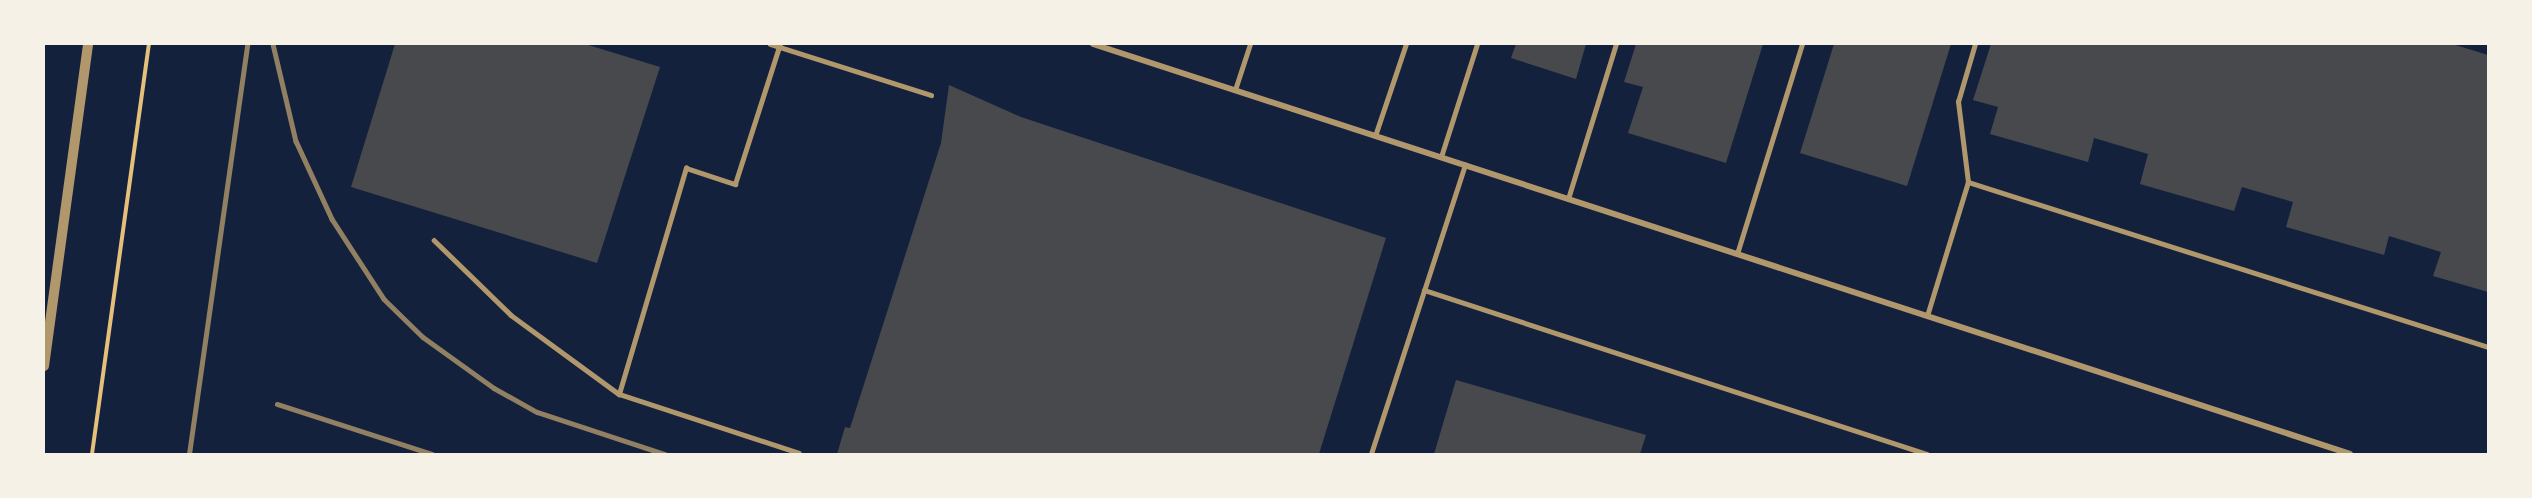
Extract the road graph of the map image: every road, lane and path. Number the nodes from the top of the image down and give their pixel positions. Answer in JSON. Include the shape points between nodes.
{"nodes":[{"id":1,"x":87,"y":44,"type":"edge"},
{"id":2,"x":149,"y":44,"type":"edge"},
{"id":3,"x":770,"y":44,"type":"edge"},
{"id":4,"x":1093,"y":44,"type":"edge"},
{"id":5,"x":1250,"y":44,"type":"edge"},
{"id":6,"x":1406,"y":44,"type":"edge"},
{"id":7,"x":1478,"y":44,"type":"edge"},
{"id":8,"x":1616,"y":44,"type":"edge"},
{"id":9,"x":1802,"y":44,"type":"edge"},
{"id":10,"x":1975,"y":44,"type":"edge"},
{"id":11,"x":779,"y":46,"type":"edge"},
{"id":12,"x":1235,"y":90,"type":"junction"},
{"id":13,"x":931,"y":94,"type":"dead end"},
{"id":14,"x":1375,"y":136,"type":"junction"},
{"id":15,"x":1441,"y":157,"type":"junction"},
{"id":16,"x":1465,"y":165,"type":"junction"},
{"id":17,"x":1968,"y":182,"type":"junction"},
{"id":18,"x":1568,"y":199,"type":"junction"},
{"id":19,"x":434,"y":240,"type":"dead end"},
{"id":20,"x":1737,"y":254,"type":"junction"},
{"id":21,"x":1424,"y":290,"type":"junction"},
{"id":22,"x":1927,"y":316,"type":"junction"},
{"id":23,"x":46,"y":336,"type":"edge"},
{"id":24,"x":2488,"y":347,"type":"edge"},
{"id":25,"x":44,"y":366,"type":"edge"},
{"id":26,"x":619,"y":394,"type":"junction"},
{"id":27,"x":799,"y":453,"type":"dead end"},
{"id":28,"x":92,"y":454,"type":"edge"},
{"id":29,"x":1371,"y":454,"type":"edge"},
{"id":30,"x":1928,"y":454,"type":"edge"},
{"id":31,"x":2350,"y":454,"type":"edge"}],
"edges":[{"from":1,"to":23,"type":"street"},
{"from":2,"to":28,"type":"path"},
{"from":3,"to":11,"type":"lane"},
{"from":4,"to":12,"type":"street"},
{"from":5,"to":12,"type":"lane"},
{"from":6,"to":14,"type":"lane"},
{"from":7,"to":15,"type":"lane"},
{"from":8,"to":18,"type":"lane"},
{"from":9,"to":20,"type":"lane"},
{"from":10,"to":17,"type":"lane","via":[[1958,102]]},
{"from":11,"to":13,"type":"lane"},
{"from":11,"to":26,"type":"lane","via":[[735,184],[686,168]]},
{"from":12,"to":14,"type":"street"},
{"from":14,"to":15,"type":"street"},
{"from":15,"to":16,"type":"street"},
{"from":16,"to":18,"type":"street"},
{"from":16,"to":21,"type":"lane"},
{"from":17,"to":22,"type":"lane"},
{"from":17,"to":24,"type":"lane"},
{"from":18,"to":20,"type":"street"},
{"from":19,"to":26,"type":"lane","via":[[510,315]]},
{"from":20,"to":22,"type":"street"},
{"from":21,"to":29,"type":"lane"},
{"from":21,"to":30,"type":"lane"},
{"from":22,"to":31,"type":"street"},
{"from":23,"to":25,"type":"street"},
{"from":26,"to":27,"type":"lane"}]}
